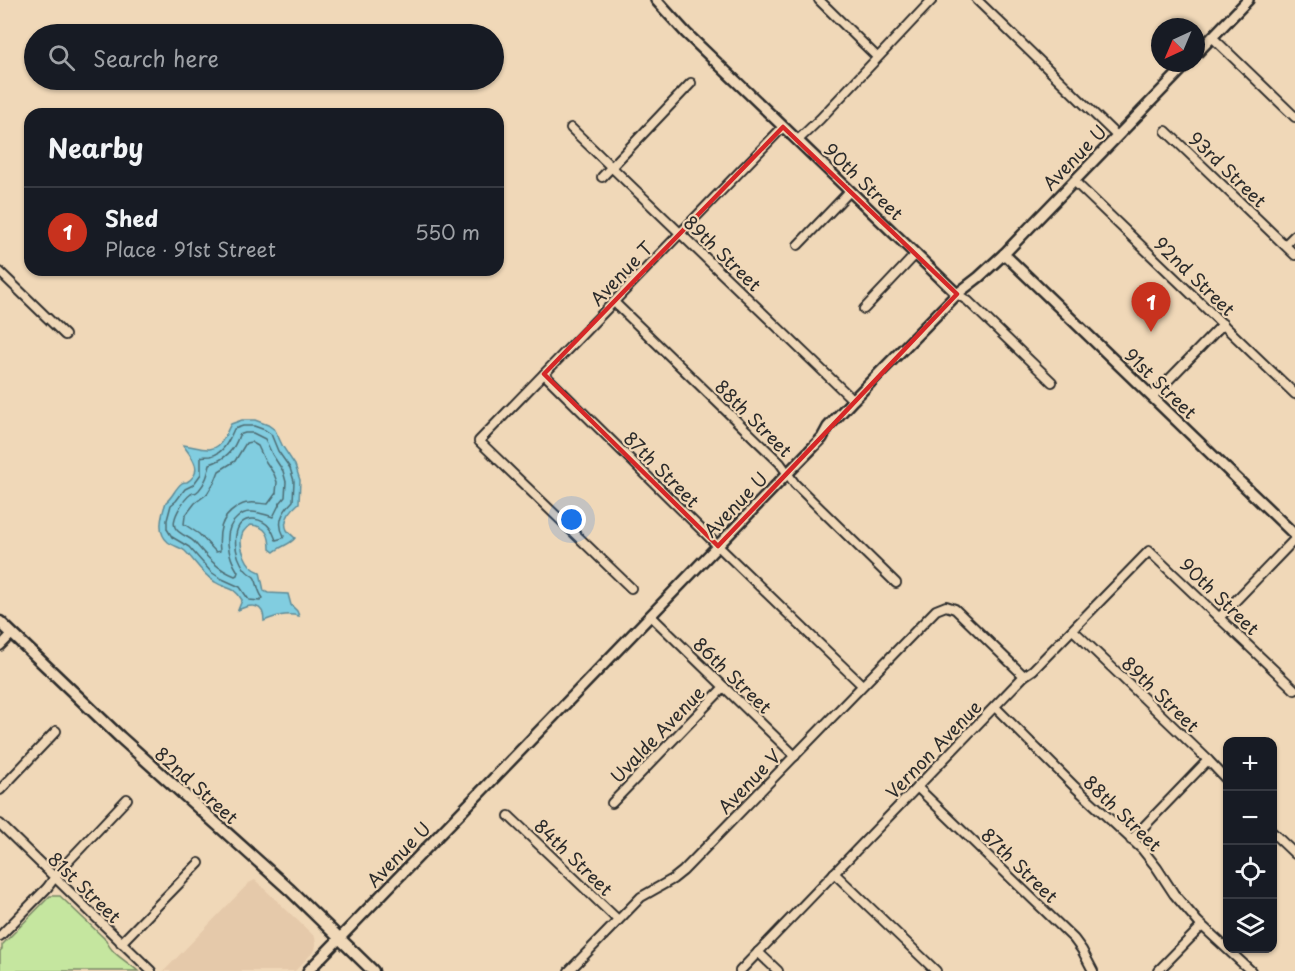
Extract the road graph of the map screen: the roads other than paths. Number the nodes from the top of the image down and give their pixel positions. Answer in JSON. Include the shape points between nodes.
{"nodes":[{"id":1,"x":656,"y":0,"type":"edge"},
{"id":2,"x":819,"y":0,"type":"edge"},
{"id":3,"x":932,"y":0,"type":"edge"},
{"id":4,"x":977,"y":0,"type":"edge"},
{"id":5,"x":1248,"y":0,"type":"edge"},
{"id":6,"x":1212,"y":37,"type":"junction"},
{"id":7,"x":1205,"y":44,"type":"edge"},
{"id":8,"x":877,"y":57,"type":"junction"},
{"id":9,"x":1179,"y":72,"type":"edge"},
{"id":10,"x":691,"y":83,"type":"dead end"},
{"id":11,"x":1295,"y":117,"type":"edge"},
{"id":12,"x":783,"y":127,"type":"junction"},
{"id":13,"x":571,"y":128,"type":"dead end"},
{"id":14,"x":1166,"y":131,"type":"dead end"},
{"id":15,"x":1117,"y":136,"type":"junction"},
{"id":16,"x":798,"y":140,"type":"junction"},
{"id":17,"x":612,"y":167,"type":"junction"},
{"id":18,"x":602,"y":177,"type":"dead end"},
{"id":19,"x":1074,"y":181,"type":"junction"},
{"id":20,"x":850,"y":191,"type":"junction"},
{"id":21,"x":681,"y":233,"type":"junction"},
{"id":22,"x":1295,"y":235,"type":"edge"},
{"id":23,"x":798,"y":245,"type":"dead end"},
{"id":24,"x":1285,"y":245,"type":"junction"},
{"id":25,"x":916,"y":254,"type":"junction"},
{"id":26,"x":1004,"y":254,"type":"junction"},
{"id":27,"x":1295,"y":255,"type":"edge"},
{"id":28,"x":0,"y":272,"type":"edge"},
{"id":29,"x":957,"y":294,"type":"junction"},
{"id":30,"x":614,"y":302,"type":"junction"},
{"id":31,"x":864,"y":309,"type":"dead end"},
{"id":32,"x":1222,"y":324,"type":"junction"},
{"id":33,"x":65,"y":335,"type":"dead end"},
{"id":34,"x":544,"y":374,"type":"junction"},
{"id":35,"x":1052,"y":382,"type":"dead end"},
{"id":36,"x":1295,"y":394,"type":"edge"},
{"id":37,"x":1152,"y":397,"type":"junction"},
{"id":38,"x":853,"y":400,"type":"junction"},
{"id":39,"x":787,"y":474,"type":"junction"},
{"id":40,"x":1295,"y":537,"type":"edge"},
{"id":41,"x":718,"y":546,"type":"junction"},
{"id":42,"x":1149,"y":551,"type":"joint"},
{"id":43,"x":896,"y":583,"type":"dead end"},
{"id":44,"x":632,"y":588,"type":"dead end"},
{"id":45,"x":651,"y":616,"type":"junction"},
{"id":46,"x":1219,"y":618,"type":"junction"},
{"id":47,"x":0,"y":622,"type":"edge"},
{"id":48,"x":1073,"y":630,"type":"junction"},
{"id":49,"x":12,"y":634,"type":"junction"},
{"id":50,"x":0,"y":646,"type":"edge"},
{"id":51,"x":1024,"y":676,"type":"junction"},
{"id":52,"x":862,"y":685,"type":"junction"},
{"id":53,"x":724,"y":687,"type":"junction"},
{"id":54,"x":1295,"y":690,"type":"edge"},
{"id":55,"x":995,"y":707,"type":"junction"},
{"id":56,"x":56,"y":731,"type":"dead end"},
{"id":57,"x":795,"y":756,"type":"junction"},
{"id":58,"x":1208,"y":760,"type":"junction"},
{"id":59,"x":1223,"y":777,"type":"edge"},
{"id":60,"x":917,"y":787,"type":"junction"},
{"id":61,"x":0,"y":790,"type":"edge"},
{"id":62,"x":127,"y":799,"type":"dead end"},
{"id":63,"x":612,"y":803,"type":"dead end"},
{"id":64,"x":509,"y":816,"type":"dead end"},
{"id":65,"x":0,"y":824,"type":"edge"},
{"id":66,"x":1277,"y":837,"type":"edge"},
{"id":67,"x":1131,"y":840,"type":"junction"},
{"id":68,"x":1295,"y":854,"type":"edge"},
{"id":69,"x":199,"y":862,"type":"dead end"},
{"id":70,"x":834,"y":873,"type":"junction"},
{"id":71,"x":54,"y":878,"type":"junction"},
{"id":72,"x":618,"y":920,"type":"junction"},
{"id":73,"x":1202,"y":926,"type":"junction"},
{"id":74,"x":0,"y":936,"type":"edge"},
{"id":75,"x":339,"y":938,"type":"junction"},
{"id":76,"x":121,"y":943,"type":"junction"},
{"id":77,"x":758,"y":952,"type":"junction"},
{"id":78,"x":151,"y":971,"type":"edge"},
{"id":79,"x":308,"y":971,"type":"edge"},
{"id":80,"x":373,"y":971,"type":"edge"},
{"id":81,"x":569,"y":971,"type":"edge"},
{"id":82,"x":740,"y":971,"type":"edge"},
{"id":83,"x":778,"y":971,"type":"edge"},
{"id":84,"x":936,"y":971,"type":"edge"},
{"id":85,"x":1094,"y":971,"type":"edge"},
{"id":86,"x":1158,"y":971,"type":"edge"},
{"id":87,"x":1251,"y":971,"type":"edge"}],
"edges":[{"from":1,"to":12,"type":"street","name":"90th Street"},
{"from":2,"to":8,"type":"street"},
{"from":3,"to":8,"type":"street"},
{"from":4,"to":15,"type":"street"},
{"from":5,"to":6,"type":"street"},
{"from":6,"to":7,"type":"street"},
{"from":6,"to":11,"type":"street"},
{"from":8,"to":16,"type":"street"},
{"from":9,"to":15,"type":"street","name":"Avenue U"},
{"from":10,"to":17,"type":"street"},
{"from":12,"to":16,"type":"street","name":"90th Street"},
{"from":12,"to":21,"type":"street","name":"Avenue T"},
{"from":13,"to":17,"type":"street","name":"89th Street"},
{"from":14,"to":24,"type":"street","name":"93rd Street"},
{"from":15,"to":19,"type":"street","name":"Avenue U"},
{"from":16,"to":20,"type":"street","name":"90th Street"},
{"from":17,"to":18,"type":"street"},
{"from":17,"to":21,"type":"street","name":"89th Street"},
{"from":19,"to":26,"type":"street","name":"Avenue U"},
{"from":19,"to":32,"type":"street","name":"92nd Street"},
{"from":20,"to":23,"type":"street"},
{"from":20,"to":25,"type":"street","name":"90th Street"},
{"from":21,"to":30,"type":"street","name":"Avenue T"},
{"from":21,"to":38,"type":"street","name":"89th Street"},
{"from":22,"to":24,"type":"street"},
{"from":24,"to":27,"type":"street","name":"93rd Street"},
{"from":25,"to":29,"type":"street","name":"90th Street"},
{"from":25,"to":31,"type":"street"},
{"from":26,"to":29,"type":"street","name":"Avenue U"},
{"from":26,"to":37,"type":"street","name":"91st Street"},
{"from":28,"to":33,"type":"street"},
{"from":29,"to":35,"type":"street","name":"90th Street"},
{"from":29,"to":38,"type":"street","name":"Avenue U"},
{"from":30,"to":34,"type":"street","name":"Avenue T"},
{"from":30,"to":39,"type":"street","name":"88th Street"},
{"from":32,"to":36,"type":"street","name":"92nd Street"},
{"from":32,"to":37,"type":"street"},
{"from":34,"to":41,"type":"street","name":"87th Street"},
{"from":34,"to":44,"type":"street","name":"Avenue T","via":[[479,441]]},
{"from":37,"to":40,"type":"street","name":"91st Street"},
{"from":38,"to":39,"type":"street","name":"Avenue U"},
{"from":39,"to":41,"type":"street","name":"Avenue U"},
{"from":39,"to":43,"type":"street","name":"88th Street"},
{"from":40,"to":46,"type":"street"},
{"from":41,"to":45,"type":"street","name":"Avenue U"},
{"from":41,"to":52,"type":"street","name":"87th Street"},
{"from":42,"to":46,"type":"street","name":"90th Street"},
{"from":42,"to":48,"type":"street","name":"Vernon Avenue"},
{"from":45,"to":53,"type":"street","name":"86th Street"},
{"from":45,"to":75,"type":"street","name":"Avenue U"},
{"from":46,"to":54,"type":"street","name":"90th Street"},
{"from":47,"to":49,"type":"main road","name":"82nd Street"},
{"from":48,"to":51,"type":"street","name":"Vernon Avenue"},
{"from":48,"to":58,"type":"street","name":"89th Street"},
{"from":49,"to":50,"type":"street"},
{"from":49,"to":75,"type":"main road","name":"82nd Street"},
{"from":51,"to":52,"type":"street","name":"Avenue V","via":[[955,609],[946,606],[936,609]]},
{"from":51,"to":55,"type":"street","name":"Vernon Avenue"},
{"from":52,"to":57,"type":"street","name":"Avenue V"},
{"from":53,"to":57,"type":"street","name":"86th Street"},
{"from":53,"to":63,"type":"street","name":"Uvalde Avenue"},
{"from":55,"to":60,"type":"street","name":"Vernon Avenue"},
{"from":55,"to":67,"type":"street","name":"88th Street"},
{"from":56,"to":61,"type":"street"},
{"from":57,"to":72,"type":"street","name":"Avenue V","via":[[683,871],[641,897]]},
{"from":58,"to":59,"type":"street","name":"89th Street"},
{"from":58,"to":67,"type":"street"},
{"from":60,"to":70,"type":"street","name":"Vernon Avenue"},
{"from":60,"to":85,"type":"street","name":"87th Street","via":[[1074,939]]},
{"from":62,"to":71,"type":"street"},
{"from":64,"to":72,"type":"street","name":"84th Street"},
{"from":65,"to":71,"type":"street","name":"81st Street"},
{"from":66,"to":68,"type":"street"},
{"from":67,"to":73,"type":"street","name":"88th Street"},
{"from":69,"to":76,"type":"street"},
{"from":70,"to":77,"type":"street","name":"Vernon Avenue"},
{"from":70,"to":84,"type":"street"},
{"from":71,"to":74,"type":"street"},
{"from":71,"to":76,"type":"street","name":"81st Street"},
{"from":72,"to":81,"type":"street","name":"Avenue V"},
{"from":73,"to":86,"type":"street"},
{"from":73,"to":87,"type":"street","name":"88th Street"},
{"from":75,"to":79,"type":"street","name":"Avenue U"},
{"from":75,"to":80,"type":"main road","name":"82nd Street"},
{"from":76,"to":78,"type":"street","name":"81st Street"},
{"from":77,"to":82,"type":"street","name":"Vernon Avenue"},
{"from":77,"to":83,"type":"street"}]}
